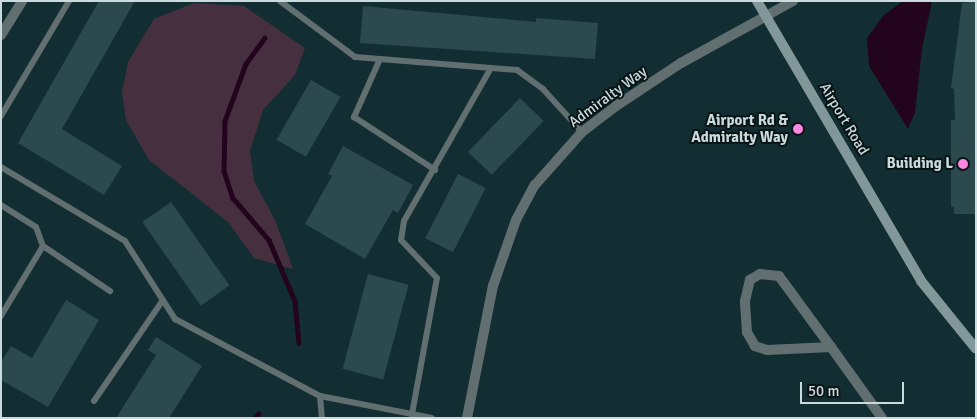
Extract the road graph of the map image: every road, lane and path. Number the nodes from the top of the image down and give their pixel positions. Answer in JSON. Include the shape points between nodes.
{"nodes":[{"id":1,"x":22,"y":1,"type":"edge"},
{"id":2,"x":69,"y":1,"type":"edge"},
{"id":3,"x":280,"y":1,"type":"edge"},
{"id":4,"x":757,"y":1,"type":"edge"},
{"id":5,"x":793,"y":1,"type":"edge"},
{"id":6,"x":766,"y":16,"type":"junction"},
{"id":7,"x":1,"y":35,"type":"edge"},
{"id":8,"x":380,"y":59,"type":"junction"},
{"id":9,"x":491,"y":68,"type":"junction"},
{"id":10,"x":1,"y":116,"type":"edge"},
{"id":11,"x":582,"y":132,"type":"junction"},
{"id":12,"x":1,"y":167,"type":"edge"},
{"id":13,"x":435,"y":170,"type":"junction"},
{"id":14,"x":1,"y":205,"type":"edge"},
{"id":15,"x":43,"y":246,"type":"junction"},
{"id":16,"x":110,"y":291,"type":"dead end"},
{"id":17,"x":163,"y":300,"type":"junction"},
{"id":18,"x":1,"y":316,"type":"edge"},
{"id":19,"x":831,"y":347,"type":"junction"},
{"id":20,"x":976,"y":349,"type":"edge"},
{"id":21,"x":320,"y":396,"type":"junction"},
{"id":22,"x":94,"y":401,"type":"dead end"},
{"id":23,"x":412,"y":414,"type":"junction"},
{"id":24,"x":420,"y":417,"type":"edge"},
{"id":25,"x":322,"y":418,"type":"edge"},
{"id":26,"x":432,"y":418,"type":"edge"},
{"id":27,"x":467,"y":418,"type":"edge"},
{"id":28,"x":882,"y":418,"type":"edge"}],
"edges":[{"from":1,"to":7,"type":"street"},
{"from":2,"to":10,"type":"lane"},
{"from":3,"to":8,"type":"lane","via":[[355,57]]},
{"from":4,"to":6,"type":"main road","name":"Airport Road"},
{"from":5,"to":6,"type":"street","name":"Admiralty Way"},
{"from":6,"to":11,"type":"street","name":"Admiralty Way","via":[[681,63]]},
{"from":6,"to":20,"type":"main road","name":"Airport Road","via":[[921,281]]},
{"from":8,"to":9,"type":"lane"},
{"from":8,"to":13,"type":"lane","via":[[354,117]]},
{"from":9,"to":11,"type":"lane","via":[[517,70],[542,89]]},
{"from":9,"to":13,"type":"lane"},
{"from":11,"to":27,"type":"street","name":"Admiralty Way","via":[[535,185],[513,229],[493,286]]},
{"from":12,"to":17,"type":"lane","via":[[125,241]]},
{"from":13,"to":23,"type":"lane","via":[[404,221],[401,240],[437,278]]},
{"from":14,"to":15,"type":"lane","via":[[36,227]]},
{"from":15,"to":16,"type":"lane"},
{"from":15,"to":18,"type":"lane"},
{"from":17,"to":21,"type":"lane","via":[[175,319]]},
{"from":17,"to":22,"type":"lane"},
{"from":19,"to":19,"type":"street","via":[[779,276],[760,274],[750,280],[745,301],[747,332],[755,346],[767,350]]},
{"from":19,"to":28,"type":"street"},
{"from":21,"to":23,"type":"lane"},
{"from":21,"to":25,"type":"lane"},
{"from":23,"to":24,"type":"lane"},
{"from":24,"to":26,"type":"lane"}]}
